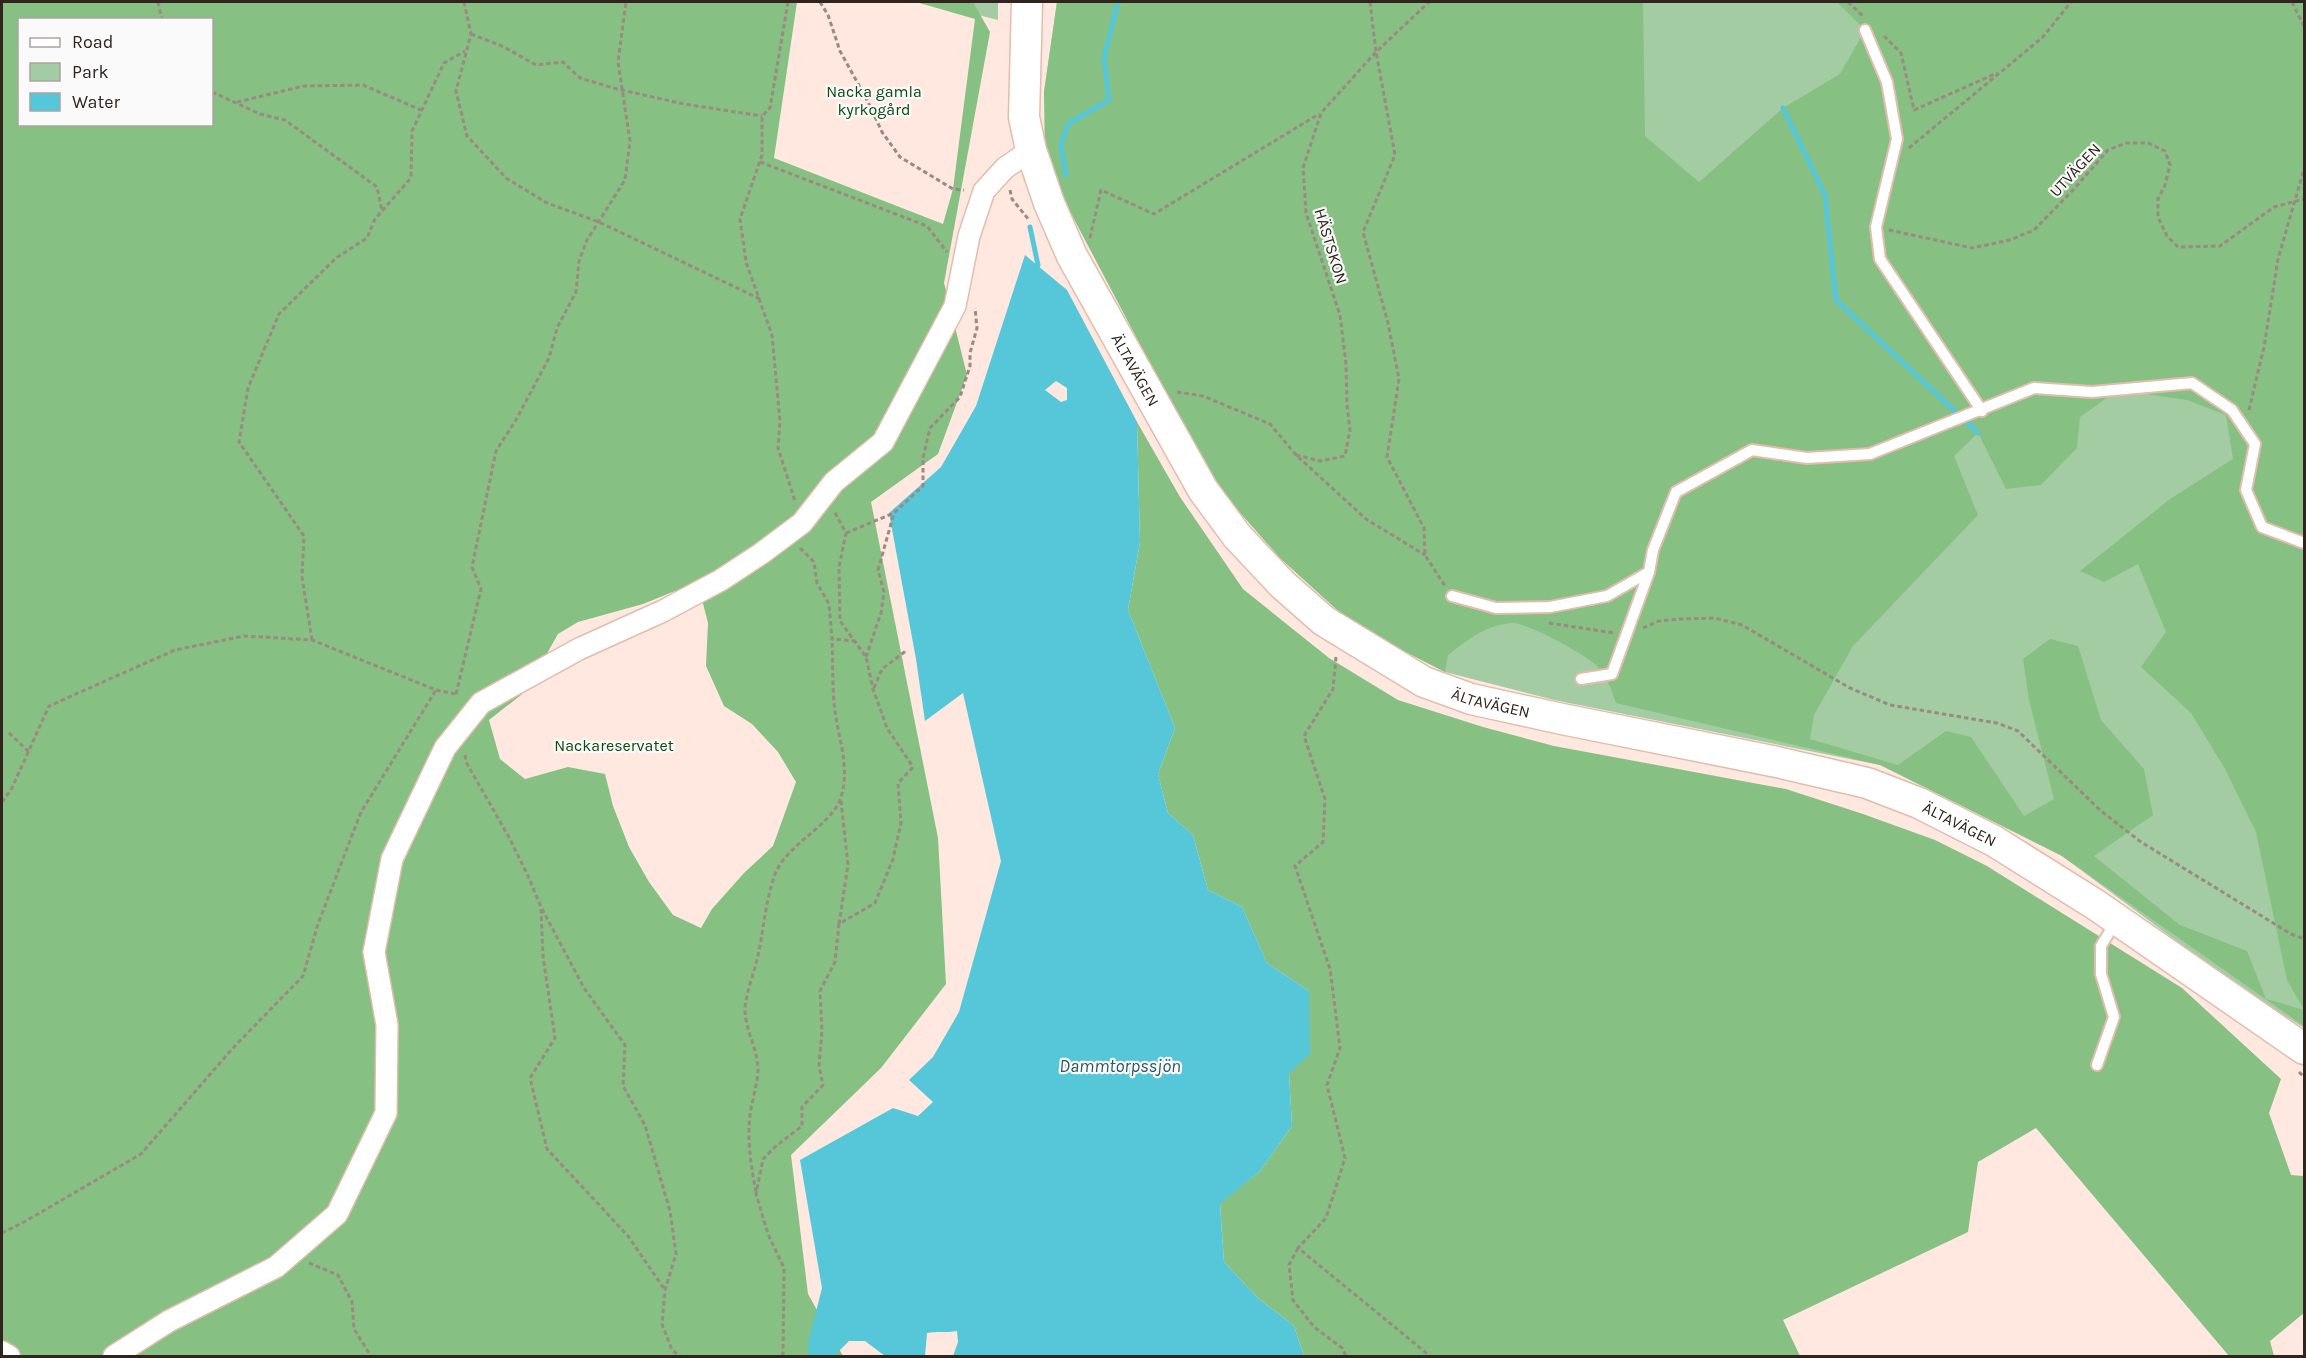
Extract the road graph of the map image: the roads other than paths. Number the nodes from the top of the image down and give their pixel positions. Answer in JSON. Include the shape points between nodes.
{"nodes":[{"id":1,"x":1027,"y":2,"type":"edge"},
{"id":2,"x":1865,"y":30,"type":"dead end"},
{"id":3,"x":1031,"y":150,"type":"junction"},
{"id":4,"x":1982,"y":411,"type":"junction"},
{"id":5,"x":2304,"y":543,"type":"edge"},
{"id":6,"x":1649,"y":573,"type":"junction"},
{"id":7,"x":1452,"y":596,"type":"road end"},
{"id":8,"x":1581,"y":679,"type":"dead end"},
{"id":9,"x":2117,"y":919,"type":"junction"},
{"id":10,"x":2298,"y":1057,"type":"edge"},
{"id":11,"x":2097,"y":1065,"type":"dead end"},
{"id":12,"x":2,"y":1352,"type":"edge"},
{"id":13,"x":9,"y":1356,"type":"edge"},
{"id":14,"x":114,"y":1356,"type":"edge"}],
"edges":[{"from":1,"to":3,"type":"main road","name":"ÄLTAVÄGEN","via":[[1024,117]]},
{"from":2,"to":4,"type":"lane","via":[[1887,82],[1897,139],[1876,227],[1880,258]]},
{"from":3,"to":9,"type":"main road","name":"ÄLTAVÄGEN","via":[[1072,256],[1203,490],[1237,536],[1282,584],[1333,627],[1424,682],[1471,699],[1867,783],[1919,803],[1994,841]]},
{"from":3,"to":14,"type":"street","via":[[1005,168],[984,191],[969,236],[955,306],[883,442],[834,482],[795,529],[721,580],[579,649],[481,703],[445,748],[392,859],[374,952],[387,1025],[387,1113],[338,1214],[276,1267],[169,1321]]},
{"from":4,"to":5,"type":"lane","via":[[2034,388],[2092,392],[2192,383],[2232,410],[2255,444],[2246,490],[2262,528]]},
{"from":4,"to":6,"type":"lane","via":[[1870,454],[1808,458],[1752,450],[1676,492],[1653,550]]},
{"from":6,"to":7,"type":"lane","via":[[1607,596],[1550,607],[1496,608]]},
{"from":6,"to":8,"type":"lane","via":[[1612,674]]},
{"from":9,"to":10,"type":"main road","name":"ÄLTAVÄGEN"},
{"from":9,"to":11,"type":"lane","via":[[2101,946],[2101,974],[2114,1017]]},
{"from":12,"to":13,"type":"street"}]}
